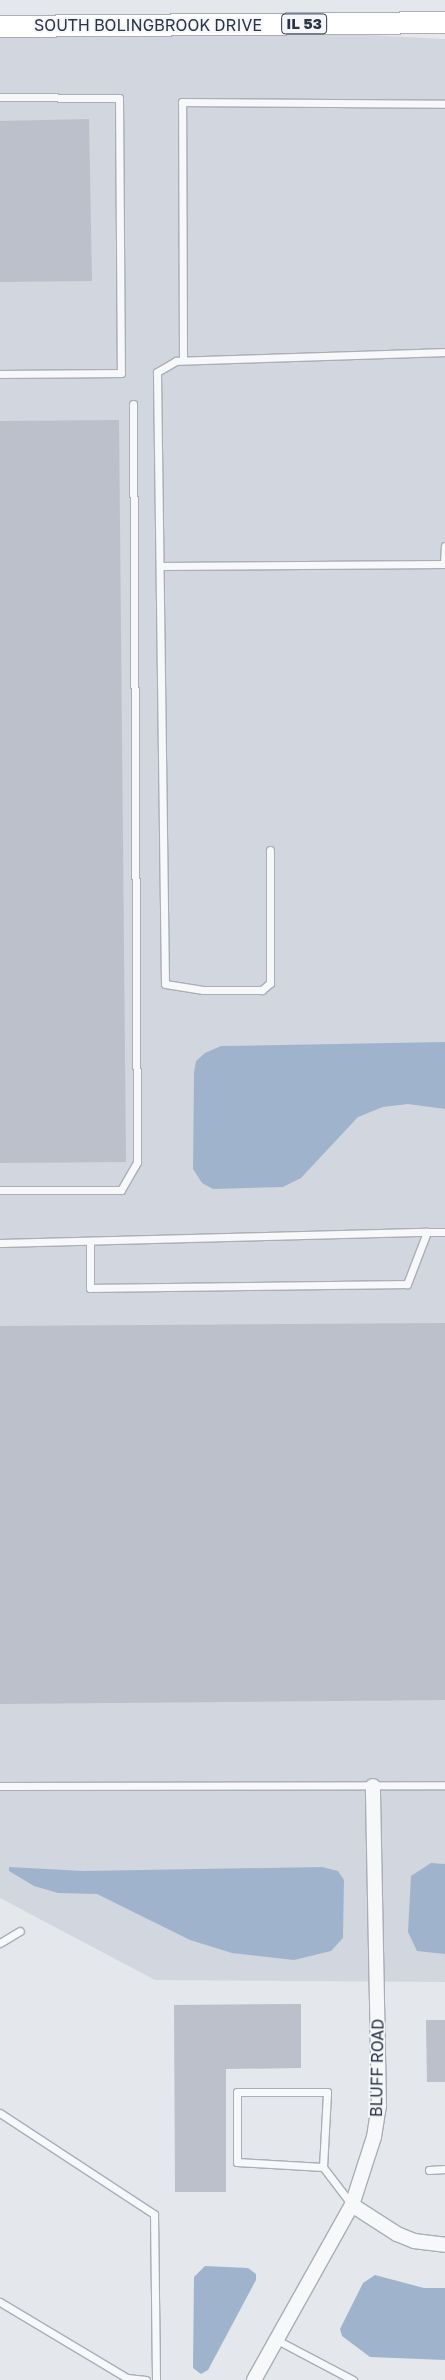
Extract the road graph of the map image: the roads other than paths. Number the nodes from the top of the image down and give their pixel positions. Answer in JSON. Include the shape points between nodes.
{"nodes":[{"id":1,"x":445,"y":22,"type":"edge"},
{"id":2,"x":0,"y":26,"type":"edge"},
{"id":3,"x":0,"y":97,"type":"edge"},
{"id":4,"x":445,"y":104,"type":"edge"},
{"id":5,"x":445,"y":352,"type":"edge"},
{"id":6,"x":184,"y":360,"type":"junction"},
{"id":7,"x":0,"y":374,"type":"edge"},
{"id":8,"x":133,"y":404,"type":"dead end"},
{"id":9,"x":445,"y":546,"type":"edge"},
{"id":10,"x":445,"y":564,"type":"edge"},
{"id":11,"x":160,"y":566,"type":"junction"},
{"id":12,"x":270,"y":850,"type":"dead end"},
{"id":13,"x":0,"y":1190,"type":"edge"},
{"id":14,"x":426,"y":1232,"type":"junction"},
{"id":15,"x":445,"y":1232,"type":"edge"},
{"id":16,"x":90,"y":1242,"type":"junction"},
{"id":17,"x":0,"y":1243,"type":"edge"},
{"id":18,"x":445,"y":1785,"type":"edge"},
{"id":19,"x":0,"y":1786,"type":"edge"},
{"id":20,"x":373,"y":1786,"type":"junction"},
{"id":21,"x":20,"y":1930,"type":"dead end"},
{"id":22,"x":0,"y":1943,"type":"edge"},
{"id":23,"x":0,"y":2113,"type":"edge"},
{"id":24,"x":323,"y":2167,"type":"junction"},
{"id":25,"x":445,"y":2169,"type":"edge"},
{"id":26,"x":429,"y":2170,"type":"dead end"},
{"id":27,"x":352,"y":2205,"type":"junction"},
{"id":28,"x":445,"y":2245,"type":"edge"},
{"id":29,"x":0,"y":2302,"type":"edge"},
{"id":30,"x":276,"y":2340,"type":"junction"},
{"id":31,"x":146,"y":2380,"type":"edge"},
{"id":32,"x":156,"y":2380,"type":"edge"},
{"id":33,"x":254,"y":2380,"type":"edge"},
{"id":34,"x":353,"y":2380,"type":"edge"}],
"edges":[{"from":1,"to":2,"type":"main road","name":"SOUTH BOLINGBROOK DRIVE","number":"IL 53"},
{"from":3,"to":7,"type":"lane","via":[[119,98],[121,334],[121,373]]},
{"from":4,"to":6,"type":"lane","via":[[182,102]]},
{"from":5,"to":6,"type":"lane"},
{"from":6,"to":11,"type":"lane","via":[[157,372]]},
{"from":8,"to":13,"type":"lane","via":[[137,1162],[121,1190]]},
{"from":9,"to":10,"type":"lane"},
{"from":10,"to":11,"type":"lane"},
{"from":11,"to":12,"type":"lane","via":[[165,984],[203,990],[262,990],[270,983]]},
{"from":14,"to":15,"type":"lane"},
{"from":14,"to":16,"type":"lane"},
{"from":14,"to":16,"type":"lane","via":[[407,1284],[90,1288]]},
{"from":16,"to":17,"type":"lane"},
{"from":18,"to":20,"type":"lane"},
{"from":19,"to":20,"type":"lane"},
{"from":20,"to":27,"type":"street","name":"BLUFF ROAD","via":[[379,2106],[372,2144]]},
{"from":21,"to":22,"type":"lane"},
{"from":23,"to":32,"type":"lane","via":[[154,2214]]},
{"from":24,"to":24,"type":"lane","via":[[327,2092],[237,2092],[237,2162]]},
{"from":24,"to":27,"type":"lane"},
{"from":25,"to":26,"type":"lane"},
{"from":27,"to":28,"type":"street","via":[[397,2234],[414,2241]]},
{"from":27,"to":30,"type":"street","name":"BLUFF ROAD"},
{"from":29,"to":31,"type":"lane","via":[[127,2378]]},
{"from":30,"to":33,"type":"street","name":"BLUFF ROAD"},
{"from":30,"to":34,"type":"lane"}]}
